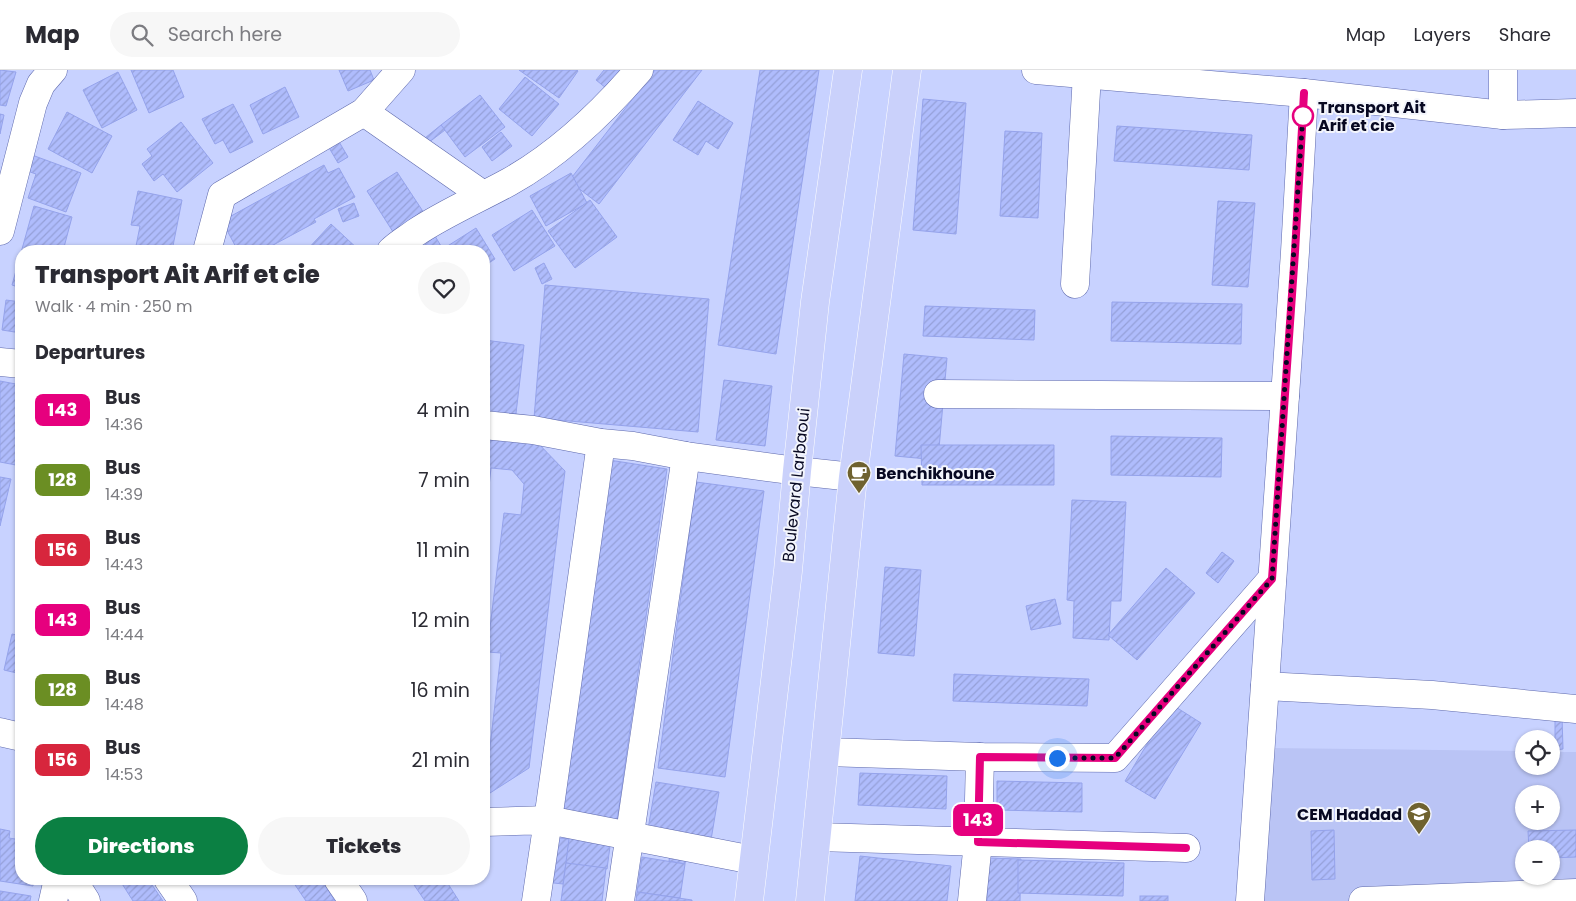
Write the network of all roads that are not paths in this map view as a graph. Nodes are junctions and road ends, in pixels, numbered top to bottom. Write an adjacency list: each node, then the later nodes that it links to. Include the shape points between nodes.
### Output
1 (53, 70): 14 (street, via 41,84 33,103)
2 (401, 70): 10 (street)
3 (639, 70): 13 (street, via 584,127 544,161)
4 (848, 70): 25 (main road, Boulevard Larbaoui, via 815,302)
5 (908, 70): 26 (main road)
6 (1036, 70): 8 (street)
7 (1503, 70): 12 (street)
8 (1086, 74): 9 (street); 17 (street)
9 (1304, 93): 12 (street); 21 (street)
10 (364, 112): 13 (street); 15 (street, via 222,195)
11 (1576, 113): 12 (street)
12 (1503, 115)
13 (483, 195): 16 (street)
14 (0, 231)
15 (209, 245)
16 (398, 245)
17 (1075, 284)
18 (0, 362): 19 (street)
19 (15, 363)
20 (938, 394): 21 (street)
21 (1285, 396): 27 (street)
22 (490, 426): 23 (street)
23 (601, 443): 24 (street); 34 (street)
24 (686, 456): 25 (street); 36 (street)
25 (797, 472): 26 (street); 40 (main road, Boulevard Larbaoui)
26 (853, 477): 32 (main road)
27 (1272, 579): 28 (street); 33 (street, via 1115,758)
28 (1265, 686): 29 (street, via 1432,695); 55 (street)
29 (1576, 709)
30 (0, 732): 31 (street)
31 (15, 735)
32 (826, 752): 33 (street); 37 (main road)
33 (980, 757): 38 (street)
34 (548, 820): 35 (street); 36 (street); 50 (street)
35 (490, 822)
36 (629, 836): 40 (street); 51 (street)
37 (817, 837): 38 (street); 53 (main road)
38 (978, 842): 39 (street); 54 (street)
39 (1186, 848)
40 (753, 860): 52 (main road, Boulevard Larbaoui)
41 (57, 885): 46 (street)
42 (76, 885): 47 (street)
43 (172, 885): 48 (street)
44 (342, 885): 49 (street)
45 (1576, 893): 56 (street)
46 (54, 901)
47 (86, 901)
48 (183, 901)
49 (353, 901)
50 (536, 901)
51 (620, 901)
52 (749, 901)
53 (810, 901)
54 (972, 901)
55 (1250, 901)
56 (1363, 901)

